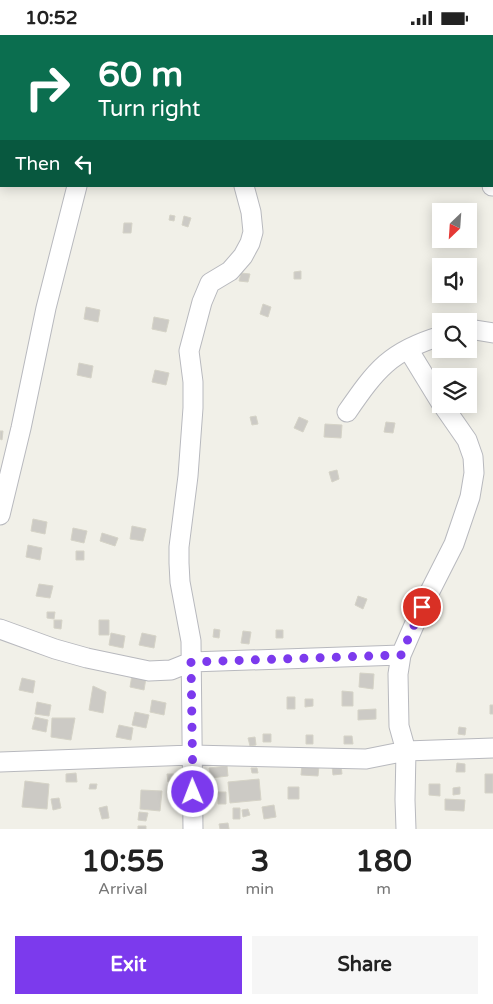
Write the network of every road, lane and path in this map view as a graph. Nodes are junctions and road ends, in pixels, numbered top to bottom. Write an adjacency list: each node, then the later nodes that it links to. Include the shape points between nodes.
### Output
1 (77, 187): 10 (street)
2 (244, 187): 13 (street, via 251,212 253,232 250,243 230,271 210,283 189,351 194,408 179,563 191,641)
3 (477, 330): 4 (street)
4 (493, 333)
5 (432, 339): 6 (street)
6 (408, 349): 7 (street); 8 (street, via 391,358 371,377)
7 (432, 387)
8 (347, 412)
9 (448, 413): 12 (street, via 473,457 470,497 454,544)
10 (0, 515)
11 (0, 629): 13 (street, via 55,649 149,671 171,670)
12 (401, 655): 13 (street); 15 (street, via 399,726)
13 (191, 662): 16 (street)
14 (493, 748): 15 (street)
15 (406, 751): 16 (street, via 366,759); 19 (street)
16 (192, 755): 17 (street); 18 (street)
17 (0, 762)
18 (194, 829)
19 (406, 829)

